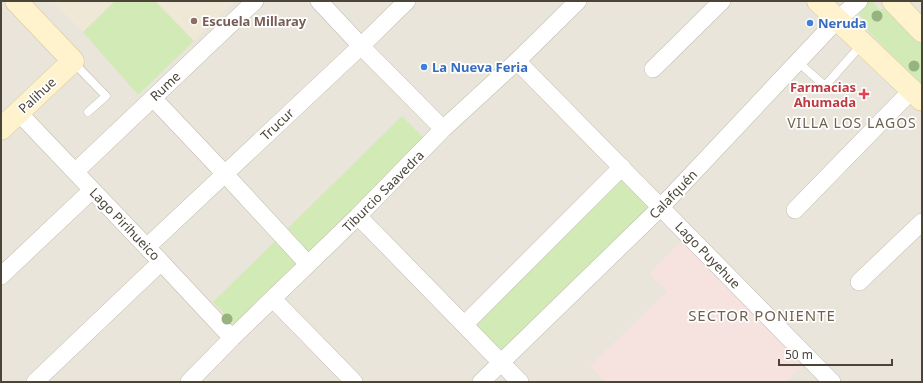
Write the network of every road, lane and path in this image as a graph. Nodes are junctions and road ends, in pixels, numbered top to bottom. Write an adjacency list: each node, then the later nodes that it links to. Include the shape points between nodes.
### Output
1 (16, 1): 14 (street)
2 (255, 1): 19 (street, Rume)
3 (319, 1): 13 (street)
4 (407, 1): 13 (street, Trucur)
5 (578, 1): 15 (street, Tiburcio Saavedra)
6 (722, 1): 17 (street)
7 (818, 1): 10 (street)
8 (859, 1): 10 (street, Calafquén)
9 (893, 1): 11 (street)
10 (837, 20): 12 (street); 16 (street, Calafquén)
11 (922, 31)
12 (862, 44): 16 (lane, via 825,86); 18 (street)
13 (361, 46): 23 (street); 26 (street, Trucur)
14 (73, 61): 20 (street, Palihue); 21 (lane, via 106,96)
15 (516, 61): 23 (street, Tiburcio Saavedra); 24 (street, Lago Puyehue)
16 (798, 62): 28 (street, Calafquén)
17 (653, 70)
18 (917, 95): 29 (street)
19 (153, 98): 25 (street, Rume); 26 (street)
20 (18, 112): 22 (street, Palihue); 25 (street, Lago Pirihueico)
21 (88, 112)
22 (1, 129)
23 (443, 129): 30 (street, Tiburcio Saavedra)
24 (622, 167): 28 (street, Lago Puyehue); 38 (street)
25 (75, 172): 27 (street, Lago Pirihueico)
26 (225, 174): 32 (street, Trucur); 34 (street)
27 (92, 190): 32 (street, Lago Pirihueico); 35 (street)
28 (661, 207): 40 (street, Calafquén); 46 (street, Lago Puyehue)
29 (795, 210)
30 (358, 216): 34 (street, Tiburcio Saavedra); 38 (street)
31 (922, 222): 36 (street)
32 (147, 247): 33 (street, Lago Pirihueico)
33 (161, 262): 39 (street, Lago Pirihueico); 41 (street)
34 (308, 264): 37 (street, Tiburcio Saavedra)
35 (1, 276)
36 (859, 282)
37 (273, 299): 39 (street, Tiburcio Saavedra); 43 (street)
38 (464, 324): 40 (street)
39 (232, 338): 42 (street, Tiburcio Saavedra)
40 (501, 362): 44 (street, Calafquén); 45 (street)
41 (34, 382)
42 (189, 382)
43 (354, 382)
44 (481, 382)
45 (520, 382)
46 (832, 382)

